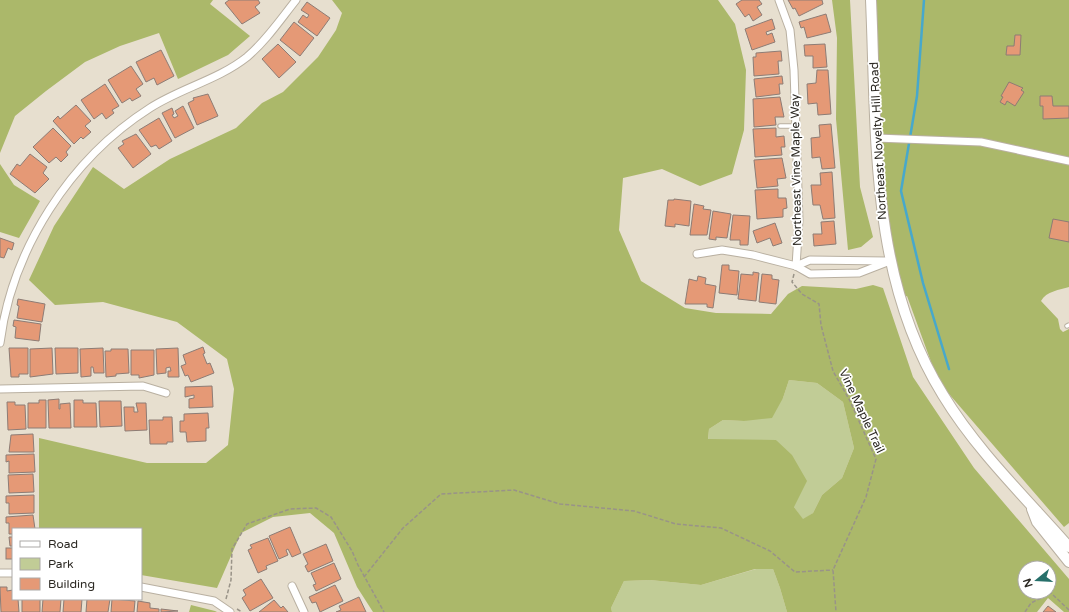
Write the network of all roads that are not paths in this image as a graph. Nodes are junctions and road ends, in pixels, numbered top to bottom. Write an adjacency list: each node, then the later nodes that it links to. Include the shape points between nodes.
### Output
1 (296, 0): 11 (street, via 263,43 246,58 150,108 121,129 83,166 50,208 26,251 9,298)
2 (779, 0): 5 (street, Northeast Vine Maple Way, via 790,30)
3 (871, 0): 6 (main road, Northeast Novelty Hill Road)
4 (780, 126): 5 (lane)
5 (796, 126): 10 (street, Northeast Vine Maple Way, via 799,220)
6 (876, 138): 7 (street, via 981,142); 9 (main road, Northeast Novelty Hill Road, via 883,223)
7 (1069, 161)
8 (697, 254): 10 (street, via 722,250)
9 (890, 261): 10 (street, via 810,260); 10 (street, via 859,273 810,274); 14 (main road, Northeast Novelty Hill Road, via 913,336 942,395 975,440)
10 (796, 266)
11 (0, 343)
12 (0, 389): 13 (street, via 143,386)
13 (166, 393)
14 (1030, 504): 15 (main road, Northeast Novelty Hill Road); 16 (main road, Northeast Novelty Hill Road, via 1037,522)
15 (1069, 547)
16 (1069, 562)
17 (0, 573): 18 (street)
18 (12, 573)
19 (292, 586): 22 (street)
20 (142, 587): 21 (street, via 214,601)
21 (233, 610)
22 (304, 612)

